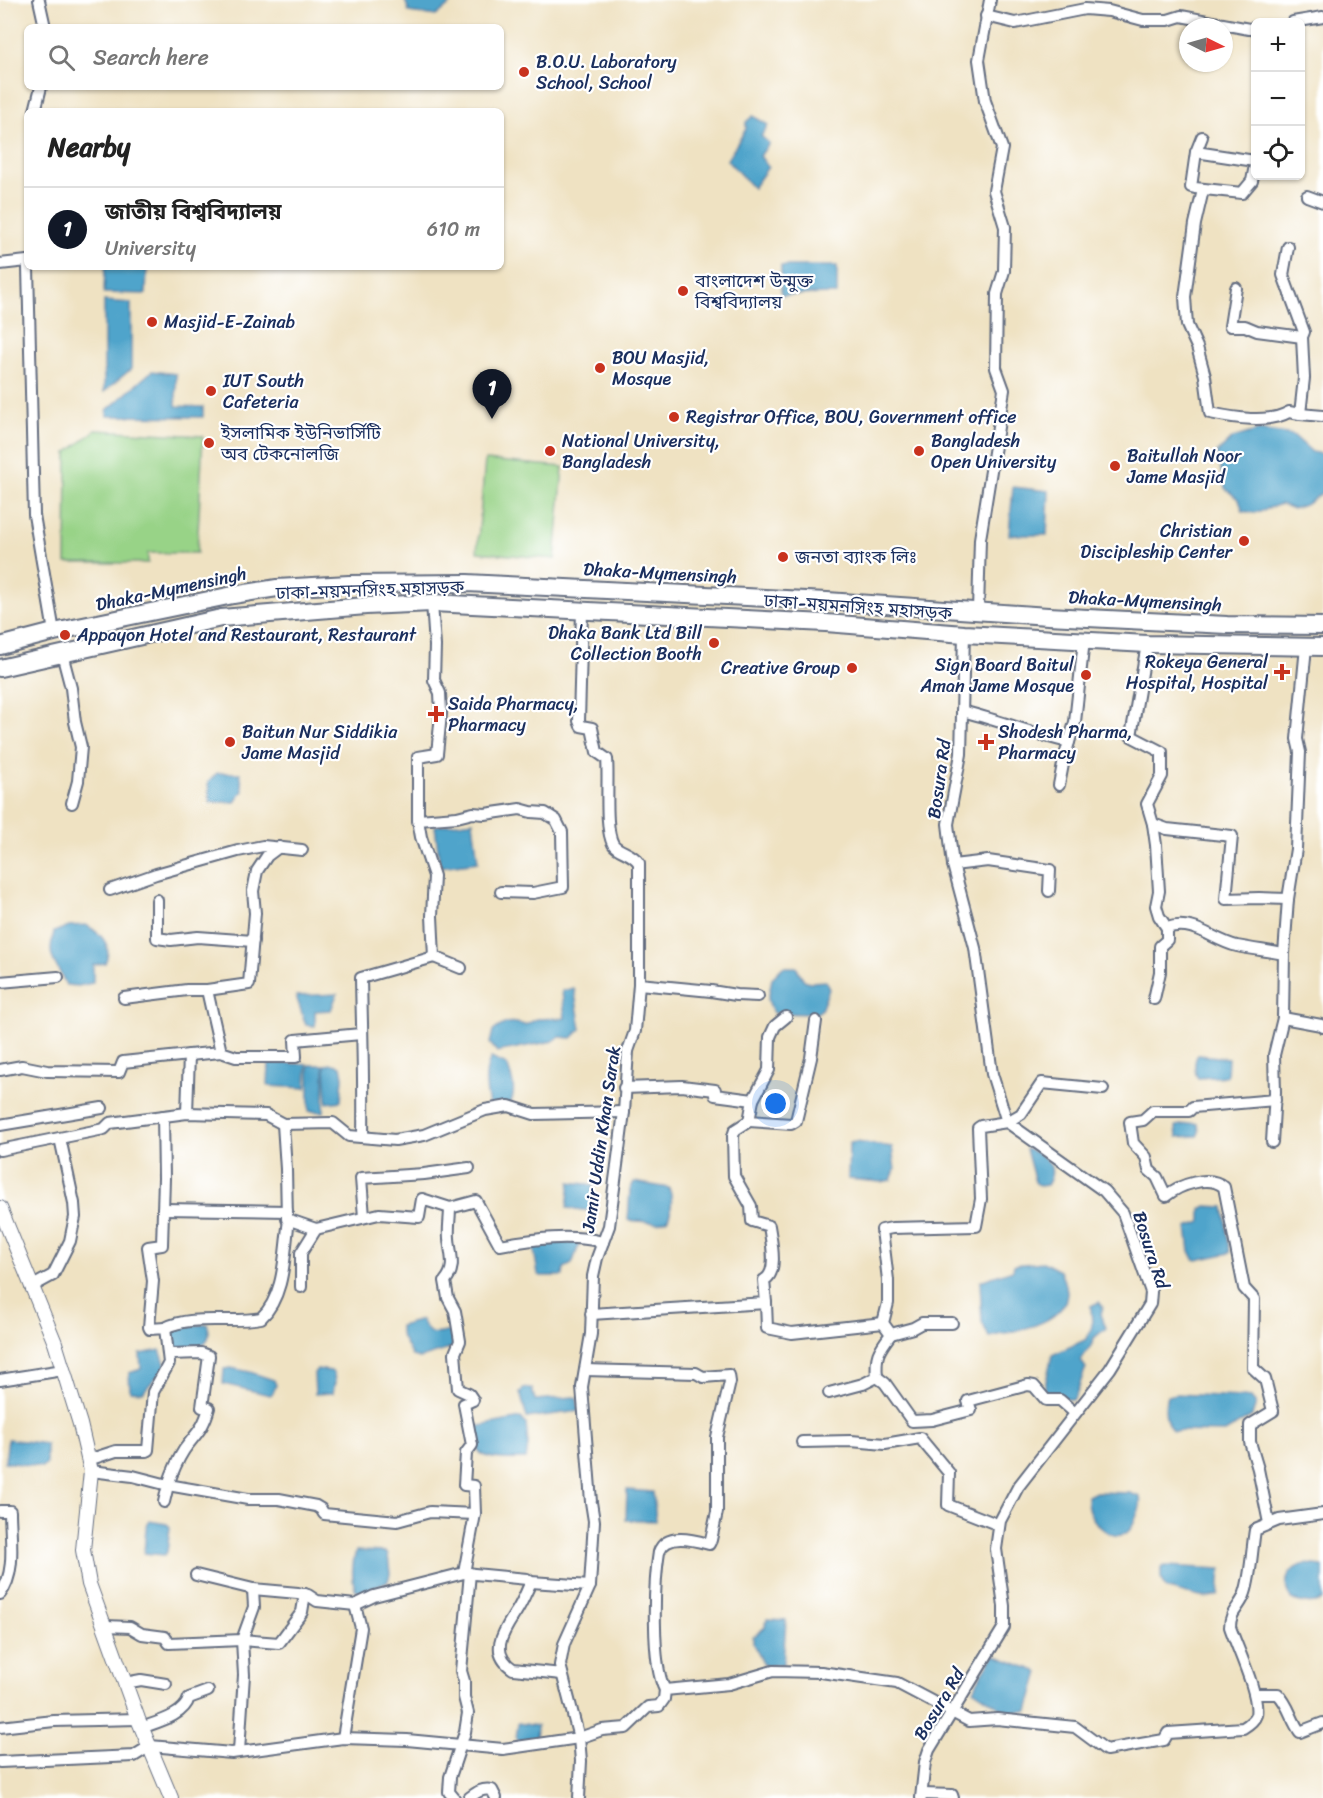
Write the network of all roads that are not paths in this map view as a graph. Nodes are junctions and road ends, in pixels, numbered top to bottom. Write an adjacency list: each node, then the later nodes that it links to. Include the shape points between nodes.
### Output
1 (39, 0): 6 (street)
2 (990, 0): 3 (street)
3 (986, 16): 7 (street, via 1015,23 1085,9 1143,20 1180,16); 27 (street, via 978,60 985,101 1002,148 994,191 1005,226 1004,271 997,294 996,368 1004,390 980,539)
4 (1323, 17): 5 (street)
5 (1305, 20)
6 (44, 24)
7 (1251, 28)
8 (39, 90): 9 (street)
9 (36, 108)
10 (1202, 137): 11 (street)
11 (1196, 152): 12 (street); 14 (street, via 1191,187)
12 (1251, 159)
13 (1251, 180): 14 (street, via 1242,193)
14 (1203, 190): 23 (street, via 1185,297 1187,325 1205,376 1210,413 1260,418 1279,418 1289,412)
15 (1307, 196): 16 (street)
16 (1323, 202)
17 (1288, 247): 22 (street, via 1284,275 1304,332)
18 (24, 261): 19 (street)
19 (0, 264)
20 (28, 270): 29 (street, via 34,514)
21 (1236, 288): 22 (street, via 1230,326)
22 (1302, 337): 23 (street, via 1304,378)
23 (1300, 414): 24 (street)
24 (1323, 416)
25 (432, 603): 26 (highway, ঢাকা-ময়মনসিংহ মহাসড়ক); 36 (highway, ঢাকা-ময়মনসিংহ মহাসড়ক, via 221,618); 42 (street, via 434,680 440,693 441,714 437,754 418,757)
26 (582, 610): 30 (highway, ঢাকা-ময়মনসিংহ মহাসড়ক); 59 (street, Jamir Uddin Khan Sarak, via 579,721 581,726 592,728 597,752 607,759 612,843 639,863)
27 (978, 611): 28 (highway, Dhaka-Mymensingh, via 1227,625); 29 (highway, Dhaka-Mymensingh, via 467,583 349,584 233,595)
28 (1323, 626)
29 (54, 632): 33 (highway, Dhaka-Mymensingh)
30 (964, 634): 31 (highway, ঢাকা-ময়মনসিংহ মহাসড়ক); 38 (street, Bosura Rd)
31 (1084, 640): 32 (highway, ঢাকা-ময়মনসিংহ মহাসড়ক); 39 (street)
32 (1147, 644): 34 (highway, ঢাকা-ময়মনসিংহ মহাসড়ক); 43 (street, via 1131,736 1162,752 1162,776 1147,804)
33 (0, 646)
34 (1306, 647): 35 (highway, ঢাকা-ময়মনসিংহ মহাসড়ক); 50 (street, via 1297,739 1300,752 1296,849)
35 (1323, 647)
36 (62, 654): 37 (highway, ঢাকা-ময়মনসিংহ মহাসড়ক); 41 (street, via 81,747)
37 (0, 668)
38 (962, 711): 39 (street); 46 (street, Bosura Rd, via 961,754 948,824)
39 (1070, 742): 40 (street)
40 (1059, 785)
41 (72, 803)
42 (418, 820): 49 (street, via 520,809 545,813 556,820 562,832 563,887 533,893); 55 (street, via 434,876)
43 (1153, 824): 50 (street, via 1233,836 1226,899); 52 (street, via 1159,891 1156,906)
44 (279, 847): 45 (street); 47 (street, via 238,850); 53 (street, via 257,871)
45 (302, 850)
46 (953, 865): 48 (street, via 988,861 1050,870); 81 (street, Bosura Rd, via 975,948 992,1074)
47 (110, 890)
48 (1048, 891)
49 (501, 892)
50 (1288, 899): 54 (street)
51 (157, 900): 53 (street, via 157,938)
52 (1167, 928): 54 (street, via 1197,927 1238,946); 63 (street, via 1167,940 1160,946)
53 (253, 941): 60 (street, via 249,984)
54 (1284, 954): 65 (street)
55 (434, 957): 56 (street); 68 (street, via 361,978)
56 (461, 968)
57 (58, 977): 58 (street)
58 (0, 982)
59 (639, 984): 61 (street); 72 (street, Jamir Uddin Khan Sarak)
60 (207, 990): 62 (street); 69 (street)
61 (758, 996)
62 (124, 998)
63 (1154, 999)
64 (786, 1017): 74 (street, via 770,1037 769,1071)
65 (1283, 1018): 67 (street); 75 (street, via 1274,1055)
66 (816, 1021): 80 (street, via 796,1121)
67 (1322, 1024)
68 (361, 1034): 69 (street, via 295,1040 296,1057 236,1057); 84 (street)
69 (220, 1052): 70 (street)
70 (189, 1055): 71 (street, via 123,1062 119,1072 47,1071 22,1066); 78 (street)
71 (0, 1070)
72 (624, 1088): 74 (street, via 682,1086); 77 (street, Jamir Uddin Khan Sarak)
73 (1103, 1089): 81 (street, via 1041,1083 1024,1110)
74 (753, 1100): 80 (street)
75 (1275, 1100): 86 (street); 118 (street, via 1193,1107 1189,1111 1153,1111 1143,1120 1130,1122 1133,1143 1146,1157 1149,1170 1166,1196 1197,1183 1219,1183 1224,1187 1244,1288 1254,1299 1253,1368 1265,1379 1273,1411 1250,1425 1250,1442)
76 (102, 1108): 83 (street)
77 (624, 1112): 84 (street, via 534,1114 509,1106 485,1110 424,1135 394,1140); 95 (street, Jamir Uddin Khan Sarak, via 609,1226)
78 (187, 1113): 79 (street); 82 (street, via 266,1115)
79 (163, 1116): 85 (street, via 110,1123 104,1129); 90 (street)
80 (749, 1121): 98 (street, via 735,1130 733,1136 734,1176 752,1206 752,1221 769,1226 773,1271 764,1280)
81 (1007, 1122): 100 (street, via 978,1128 981,1199 976,1226 882,1230 888,1280); 110 (street, Bosura Rd, via 1104,1191 1123,1213 1151,1292 1150,1304 1110,1369)
82 (283, 1124): 84 (street, via 333,1123 349,1136); 92 (street)
83 (0, 1125)
84 (363, 1137)
85 (60, 1138): 87 (street); 96 (street, via 75,1217 70,1241 53,1275)
86 (1272, 1142)
87 (0, 1150)
88 (469, 1168): 93 (street, via 361,1178)
89 (450, 1208): 93 (street, via 422,1199 419,1217); 95 (street, via 476,1201 500,1245 568,1238); 116 (street, via 453,1262 445,1281 460,1341 455,1353 458,1389 472,1400 464,1404 472,1445 466,1453 464,1485 474,1486)
90 (163, 1209): 92 (street); 102 (street, via 162,1245 148,1247 153,1281 149,1327)
91 (1, 1213): 96 (main road)
92 (288, 1216): 94 (street); 102 (street, via 280,1282 261,1318 173,1324)
93 (364, 1217): 94 (street)
94 (316, 1228): 97 (street, via 301,1253)
95 (603, 1242): 99 (street, Jamir Uddin Khan Sarak, via 593,1276)
96 (31, 1287): 105 (main road)
97 (301, 1287)
98 (766, 1303): 99 (street); 100 (street, via 767,1328 792,1333)
99 (591, 1314): 106 (street, Jamir Uddin Khan Sarak)
100 (883, 1323): 103 (street)
101 (952, 1323): 103 (street, via 922,1323)
102 (165, 1328): 104 (street)
103 (891, 1334): 107 (street, via 879,1351)
104 (169, 1354): 112 (street, via 169,1363 153,1392 148,1450 116,1451); 113 (street, via 209,1356 202,1407 208,1408 206,1417 200,1432 184,1450)
105 (63, 1370): 108 (street); 112 (main road)
106 (585, 1370): 123 (street, Jamir Uddin Khan Sarak, via 582,1387 594,1521); 133 (street, via 729,1375 717,1437 717,1512 711,1540 709,1544 671,1540 660,1547 655,1593 660,1681)
107 (878, 1377): 109 (street); 110 (street, via 912,1421 952,1416 971,1410 968,1401 1028,1385 1034,1386 1046,1400 1060,1400)
108 (0, 1380)
109 (829, 1393)
110 (1076, 1413): 119 (street, Bosura Rd, via 1018,1487)
111 (802, 1442): 119 (street, via 885,1444 921,1438 949,1473 948,1504)
112 (90, 1466): 113 (street); 128 (main road, via 83,1550 89,1584)
113 (168, 1485): 114 (street); 116 (street, via 279,1499 316,1506 324,1514 336,1516 397,1521 430,1512)
114 (164, 1502)
115 (0, 1511): 125 (street, via 10,1511 11,1554 9,1577)
116 (475, 1514): 120 (street)
117 (1323, 1514): 118 (street)
118 (1269, 1523): 135 (street, via 1255,1530 1245,1594 1230,1620)
119 (999, 1524): 136 (street, Bosura Rd, via 996,1549 1004,1627)
120 (467, 1573): 122 (street); 127 (street, via 374,1596); 142 (street, via 460,1671 468,1713)
121 (196, 1575): 124 (street)
122 (531, 1582): 123 (street); 130 (street, via 501,1639 501,1656 513,1669)
123 (590, 1586): 130 (street, Jamir Uddin Khan Sarak, via 561,1653)
124 (253, 1589): 126 (street); 129 (street, via 254,1607)
125 (0, 1594)
126 (305, 1594): 127 (street, via 317,1602); 129 (street, via 302,1612 279,1642)
127 (355, 1605): 140 (street, via 361,1628)
128 (106, 1626): 129 (street, via 165,1637 169,1643); 131 (main road)
129 (242, 1640): 144 (street)
130 (562, 1674): 141 (street, Jamir Uddin Khan Sarak)
131 (125, 1683): 132 (street, via 141,1680); 138 (main road)
132 (166, 1684)
133 (664, 1690): 136 (street, via 729,1684 773,1671 821,1672 897,1683); 141 (street, via 660,1706 648,1707 626,1728 602,1730)
134 (208, 1691): 138 (street, via 189,1698 187,1705 174,1715)
135 (1256, 1695): 136 (street, via 1256,1715 1243,1728 1168,1733 1164,1740 1106,1750 1075,1727 997,1719 969,1721); 137 (street, via 1278,1694 1300,1732)
136 (953, 1714): 146 (street, Bosura Rd, via 929,1750)
137 (1323, 1723)
138 (140, 1724): 139 (street, via 54,1721); 143 (main road)
139 (0, 1727)
140 (343, 1738): 142 (street); 144 (street)
141 (579, 1738): 142 (street, via 503,1749); 151 (street, Jamir Uddin Khan Sarak)
142 (460, 1745): 148 (street, via 450,1777 449,1792)
143 (150, 1746): 144 (street, via 217,1753); 145 (street, via 134,1756); 147 (main road)
144 (239, 1751)
145 (0, 1762)
146 (922, 1796): 152 (street)
147 (171, 1798)
148 (454, 1798)
149 (469, 1798): 150 (street, via 487,1789)
150 (496, 1798)
151 (579, 1798)
152 (953, 1798)

